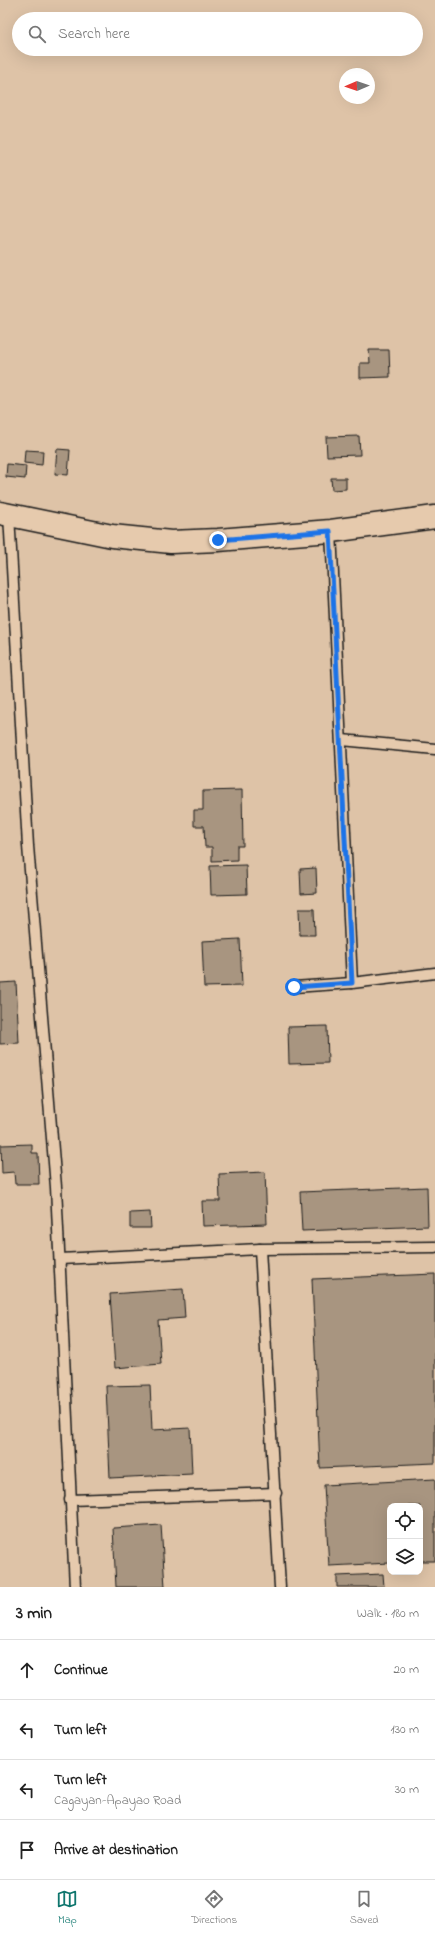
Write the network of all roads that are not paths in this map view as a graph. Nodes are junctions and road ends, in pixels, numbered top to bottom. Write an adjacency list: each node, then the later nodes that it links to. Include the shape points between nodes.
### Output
1 (4, 514): 3 (main road, via 112,536 172,542); 11 (lane)
2 (435, 518): 3 (main road)
3 (330, 531): 4 (lane)
4 (342, 740): 5 (lane); 7 (lane)
5 (435, 749)
6 (435, 973): 7 (lane)
7 (352, 983): 8 (lane)
8 (294, 987)
9 (435, 1247): 10 (lane)
10 (260, 1249): 11 (lane); 12 (lane)
11 (60, 1259): 13 (lane)
12 (276, 1493): 13 (lane); 15 (lane)
13 (70, 1500): 14 (lane)
14 (75, 1587)
15 (280, 1587)

